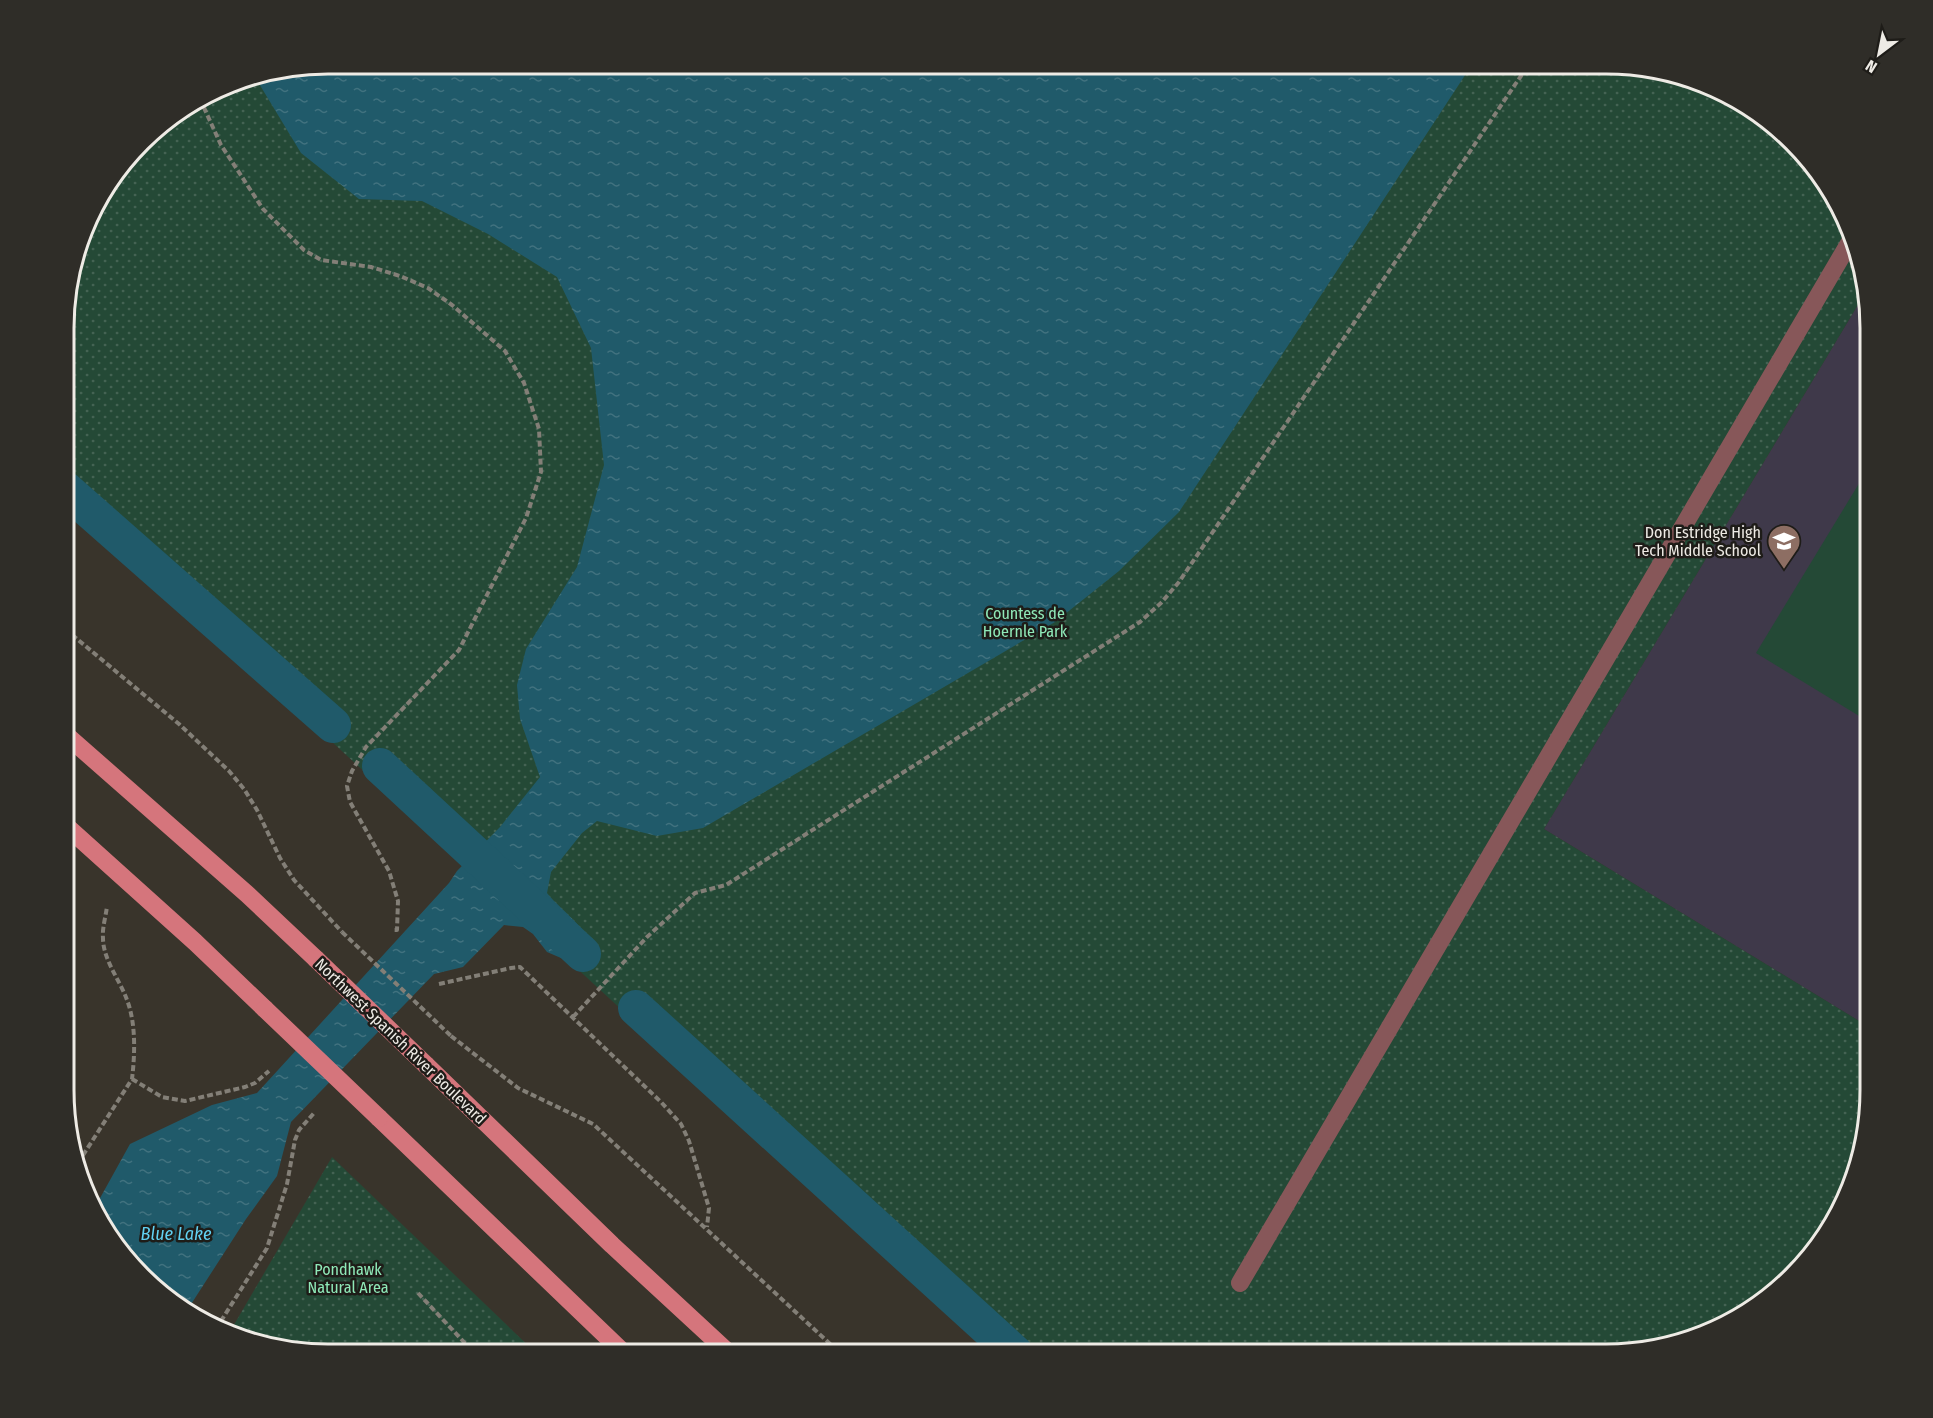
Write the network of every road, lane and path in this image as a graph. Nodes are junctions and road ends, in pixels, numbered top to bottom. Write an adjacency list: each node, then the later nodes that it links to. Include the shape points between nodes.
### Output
1 (1523, 74): 10 (path, via 1179,582 1161,603 1140,622 726,885 695,893)
2 (203, 107): 8 (path, via 221,145 263,209 304,250 321,260 371,267 400,276 428,288 452,305 506,351 524,383 539,429 541,471 526,518 459,650 366,747 347,786 350,802 389,871 398,901)
3 (1847, 248): 16 (lane)
4 (74, 636): 15 (path, bridge, via 229,771 257,810 294,880 450,1036 518,1088 593,1124)
5 (74, 742): 21 (main road, Northwest Spanish River Boulevard, bridge, via 247,894)
6 (74, 833): 20 (main road, bridge, via 187,935)
7 (107, 906): 12 (path, via 102,939 132,1020)
8 (394, 930)
9 (439, 984): 10 (path, via 520,967)
10 (573, 1017): 15 (path, via 681,1124 709,1208)
11 (269, 1071): 12 (path, via 245,1087 185,1101 162,1097)
12 (132, 1079): 14 (path)
13 (314, 1113): 18 (path, via 295,1140 287,1184 267,1248)
14 (82, 1157)
15 (707, 1227): 22 (path)
16 (1240, 1283)
17 (418, 1293): 19 (path)
18 (221, 1321)
19 (466, 1344)
20 (615, 1344)
21 (719, 1344)
22 (830, 1344)

